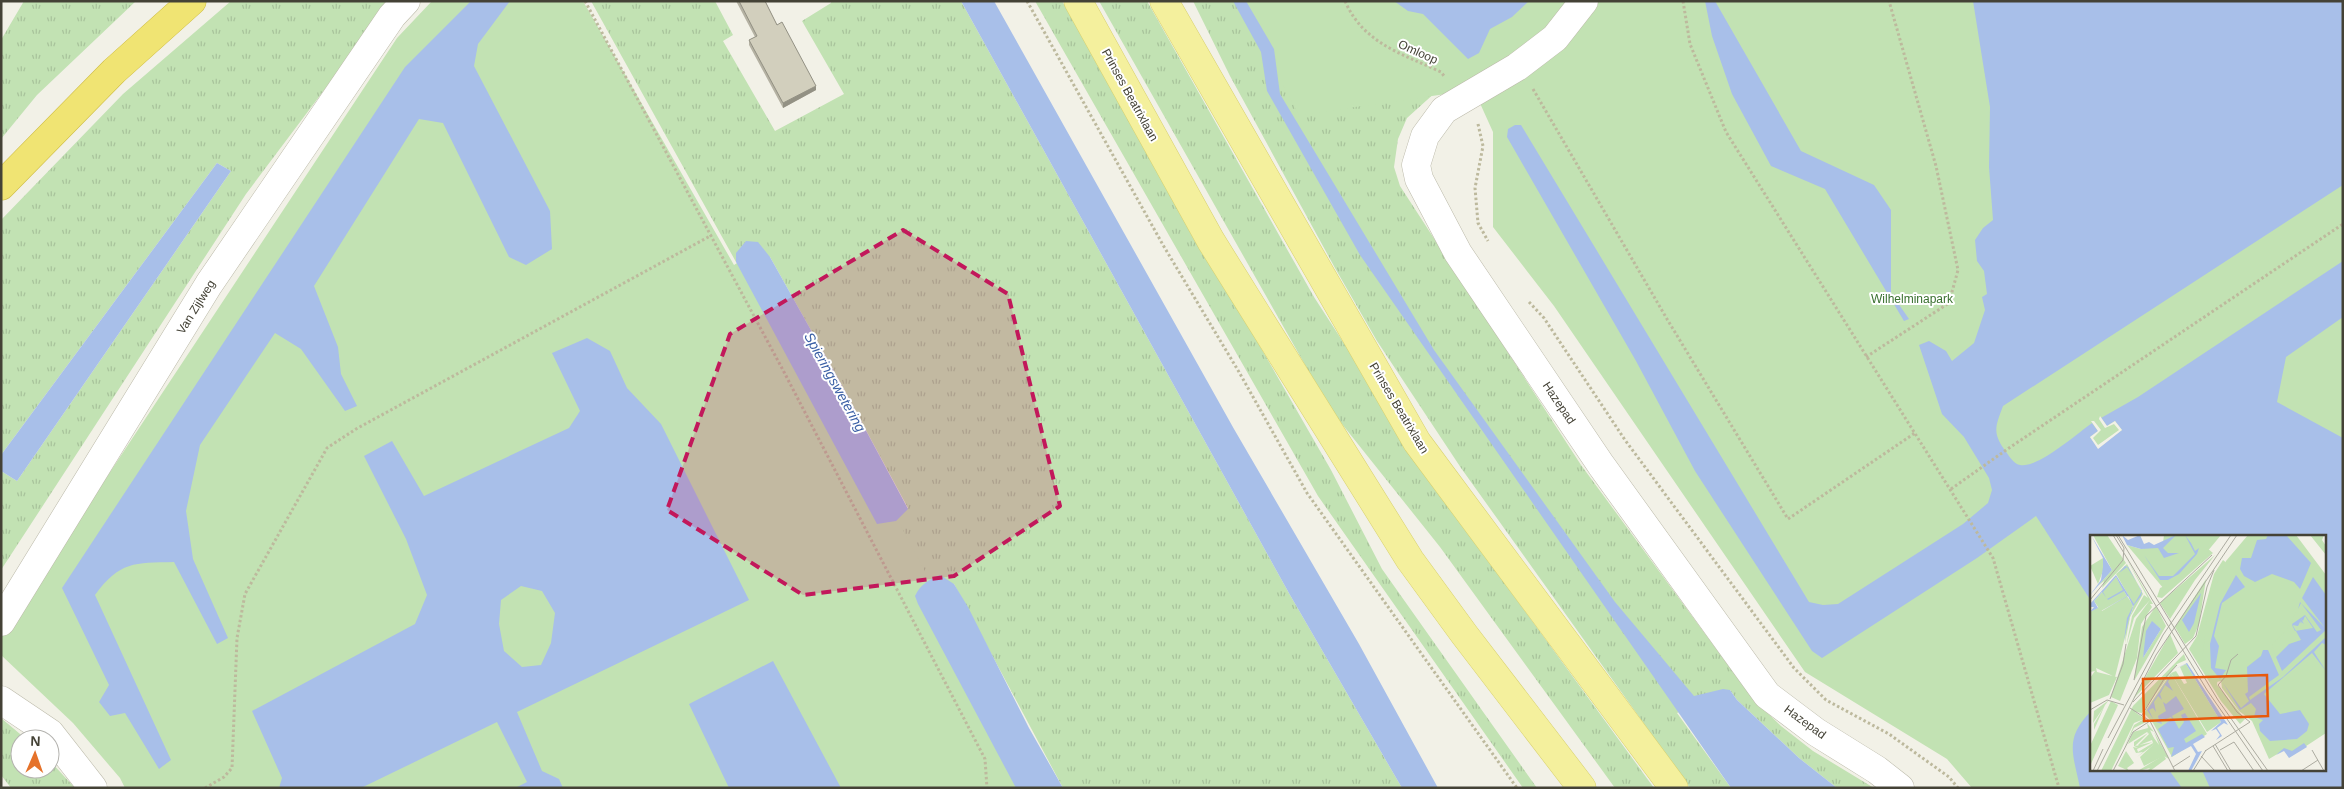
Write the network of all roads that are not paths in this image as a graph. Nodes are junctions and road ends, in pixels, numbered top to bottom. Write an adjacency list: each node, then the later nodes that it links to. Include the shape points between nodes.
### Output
1 (192, 1): 6 (highway, via 114,71)
2 (406, 1): 7 (street, Van Zijlweg, via 392,16 209,284)
3 (1078, 1): 10 (main road, Prinses Beatrixlaan, via 1211,241 1405,552)
4 (1164, 1): 11 (main road, Prinses Beatrixlaan, via 1417,442)
5 (1584, 1): 12 (street, Hazepad, via 1555,38 1517,66 1444,110 1424,136 1416,165 1419,179 1458,253 1601,465 1767,695)
6 (1, 186)
7 (1, 622)
8 (1, 700): 9 (street, via 50,733)
9 (93, 788)
10 (1582, 788)
11 (1674, 788)
12 (1900, 788)

